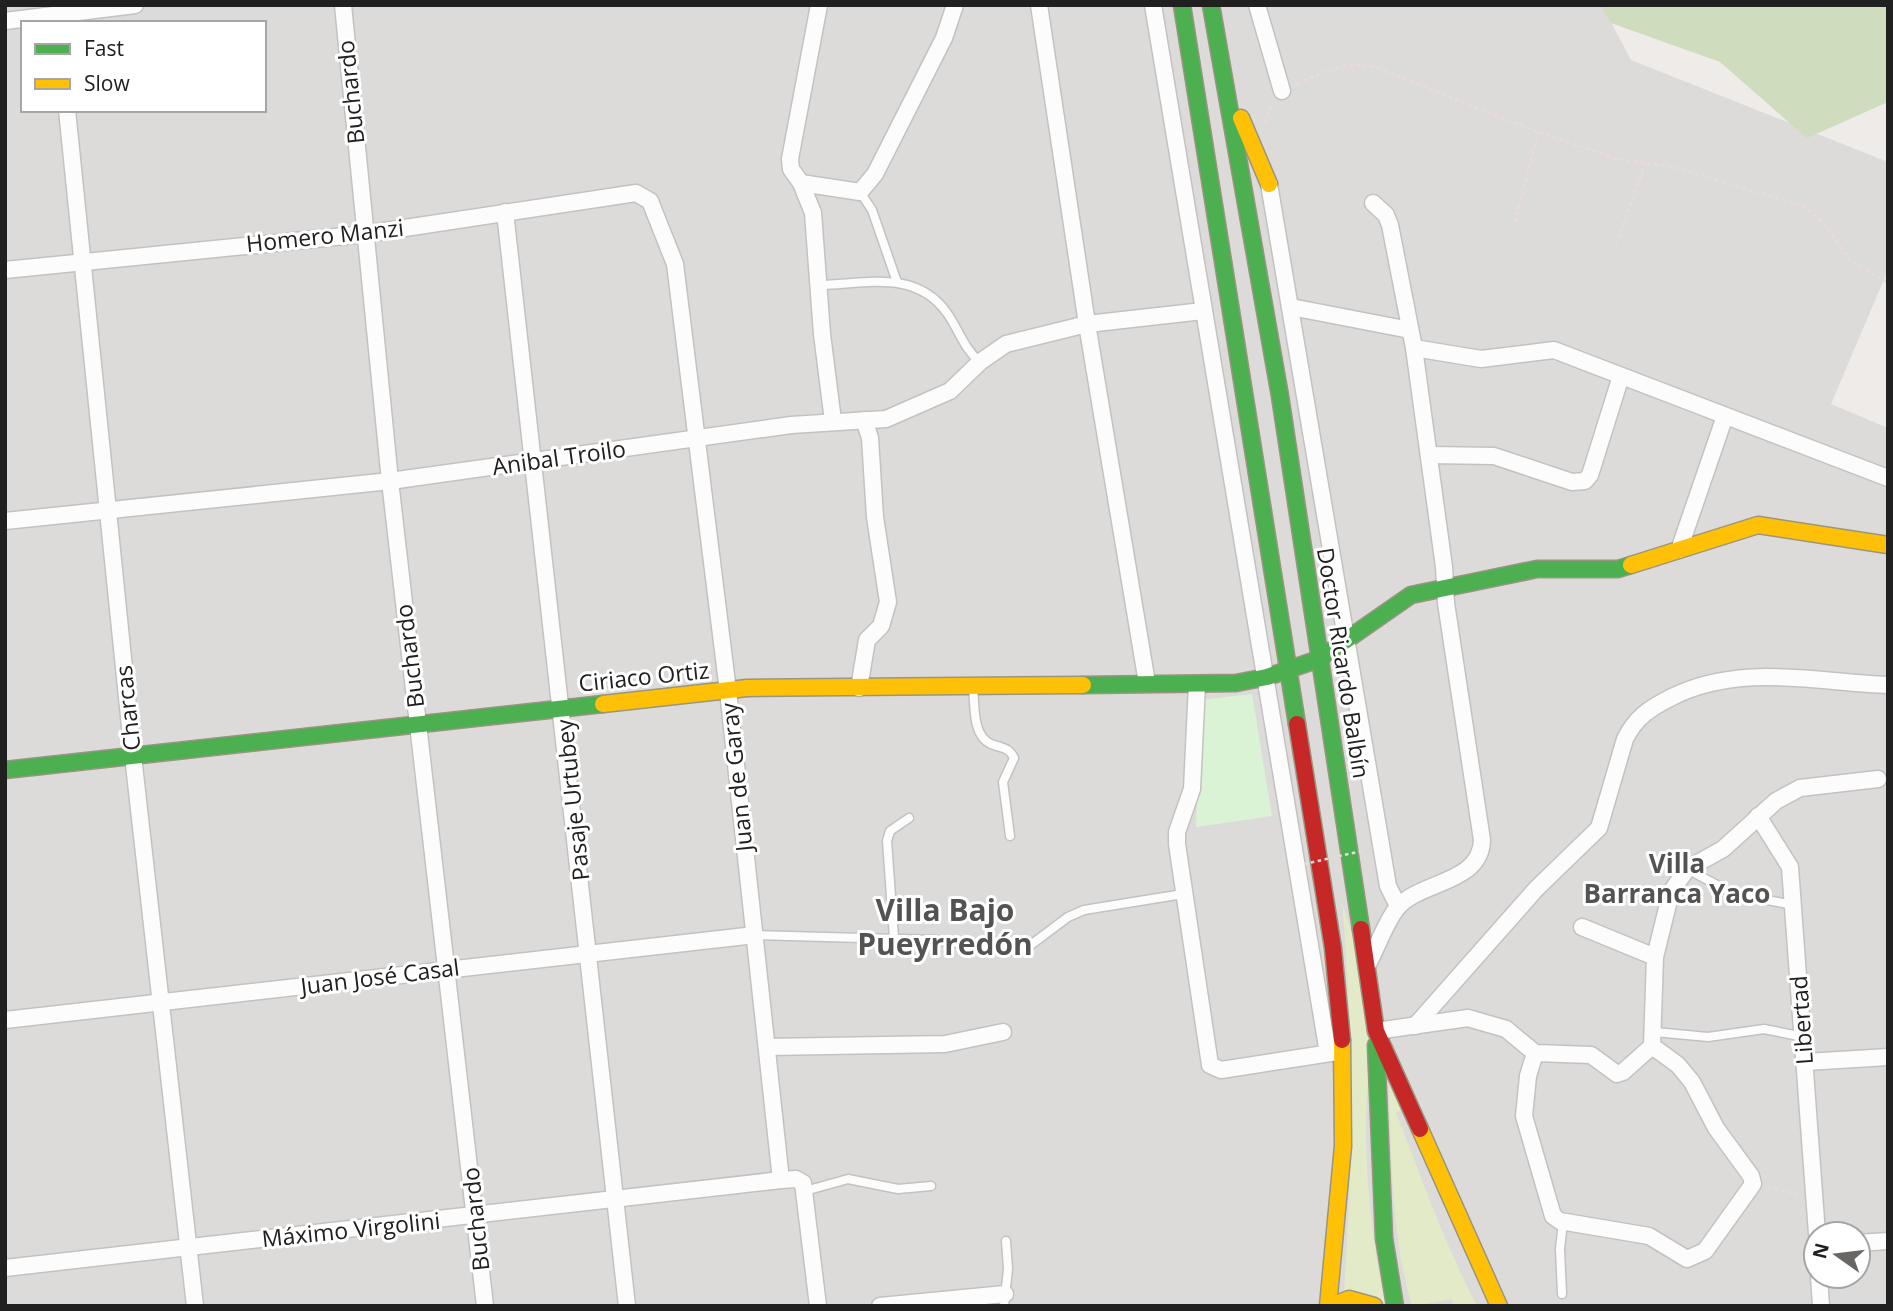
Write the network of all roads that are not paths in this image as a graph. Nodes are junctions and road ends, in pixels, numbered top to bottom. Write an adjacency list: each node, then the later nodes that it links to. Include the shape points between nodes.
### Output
1 (135, 5): 10 (street)
2 (343, 5): 21 (street, Buchardo)
3 (819, 5): 15 (street, via 790,159 791,170)
4 (955, 5): 17 (street, via 944,38 875,174)
5 (1039, 5): 28 (street)
6 (1153, 5): 27 (street)
7 (1182, 5): 48 (main road)
8 (1212, 5): 12 (main road, Doctor Ricardo Balbín)
9 (1257, 5): 13 (street)
10 (56, 14): 11 (street)
11 (5, 21)
12 (1225, 80): 16 (main road); 47 (main road, Doctor Ricardo Balbín)
13 (1282, 92)
14 (67, 112): 22 (street, Charcas)
15 (801, 183): 17 (street); 25 (street, via 813,213)
16 (1269, 184): 26 (street)
17 (860, 192): 24 (lane, via 872,211)
18 (644, 195): 20 (street, Homero Manzi); 36 (street, Juan de Garay, via 675,264)
19 (1373, 204): 29 (street, via 1390,225)
20 (505, 212): 21 (street, Homero Manzi); 38 (street, Pasaje Urtubey)
21 (365, 234): 22 (street, Homero Manzi); 40 (street, Buchardo)
22 (84, 261): 23 (street, Homero Manzi); 41 (street, Charcas)
23 (5, 270)
24 (897, 282): 25 (lane); 31 (lane, via 925,291 945,310 968,352)
25 (820, 285): 35 (street)
26 (1291, 307): 29 (street); 46 (street)
27 (1203, 311): 28 (street, Anibal Troilo); 49 (street)
28 (1087, 324): 31 (street, Anibal Troilo, via 1006,344); 50 (street)
29 (1410, 330): 30 (street)
30 (1414, 348): 32 (street, via 1480,359 1554,350); 37 (street)
31 (980, 362): 34 (street, Anibal Troilo, via 936,400 886,419)
32 (1621, 376): 33 (street); 37 (street, via 1585,481 1572,482 1494,456)
33 (1725, 416): 39 (street); 44 (street)
34 (864, 420): 35 (street, Anibal Troilo); 54 (street, via 870,438 888,602 881,626 867,640)
35 (833, 421): 36 (street, Anibal Troilo)
36 (697, 439): 38 (street, Anibal Troilo); 55 (street, Juan de Garay)
37 (1429, 455): 45 (street)
38 (533, 462): 40 (street, Anibal Troilo); 56 (street, Pasaje Urtubey)
39 (1888, 478)
40 (390, 481): 41 (street, Anibal Troilo); 57 (street, Buchardo)
41 (108, 510): 42 (street, Anibal Troilo); 58 (street, Charcas)
42 (5, 521)
43 (1888, 545): 44 (main road, Ciriaco Ortiz, via 1765,525)
44 (1679, 550): 45 (main road, Ciriaco Ortiz, via 1618,569 1537,569)
45 (1446, 586): 46 (main road, Ciriaco Ortiz, via 1411,595); 67 (street, via 1482,852 1472,866)
46 (1348, 641): 47 (main road, Ciriaco Ortiz); 67 (street, via 1388,886)
47 (1320, 659): 48 (main road, Ciriaco Ortiz); 73 (main road, Doctor Ricardo Balbín)
48 (1289, 669): 49 (main road, Ciriaco Ortiz); 83 (main road, via 1332,948)
49 (1267, 677): 52 (main road, Ciriaco Ortiz); 83 (street)
50 (1147, 683): 51 (main road, Ciriaco Ortiz); 52 (main road, Ciriaco Ortiz)
51 (973, 684): 54 (main road, Ciriaco Ortiz); 63 (lane, via 981,736 1004,747 1014,758 1003,782)
52 (1197, 684): 65 (street, via 1192,789 1177,832)
53 (1888, 685): 77 (street, via 1803,677 1726,679 1696,685 1648,709 1626,739 1599,828 1536,889)
54 (859, 688): 55 (main road, Ciriaco Ortiz)
55 (728, 691): 56 (main road, Ciriaco Ortiz); 69 (street, Juan de Garay)
56 (563, 709): 57 (main road, Ciriaco Ortiz); 71 (street, Pasaje Urtubey)
57 (418, 725): 58 (main road, Ciriaco Ortiz); 74 (street, Buchardo)
58 (133, 756): 59 (main road, Ciriaco Ortiz); 75 (street, Charcas)
59 (5, 770)
60 (1878, 779): 61 (street, via 1800,788)
61 (1758, 816): 64 (street, via 1723,849); 66 (street, Libertad, via 1790,867)
62 (909, 818): 70 (lane, via 890,831 887,841)
63 (1010, 836)
64 (1687, 869): 66 (lane, via 1734,894); 72 (street, via 1671,892)
65 (1183, 894): 70 (lane, via 1084,910 1028,947 1014,951); 83 (street, via 1210,1065 1221,1070)
66 (1794, 905): 80 (street, Libertad)
67 (1398, 906): 73 (street)
68 (1581, 927): 72 (street)
69 (755, 935): 70 (lane); 71 (street, Juan José Casal); 82 (street, Juan de Garay)
70 (894, 938)
71 (589, 954): 74 (street, Juan José Casal); 90 (street, Pasaje Urtubey)
72 (1655, 957): 81 (street)
73 (1366, 968): 78 (main road, Doctor Ricardo Balbín)
74 (447, 970): 75 (street, Juan José Casal); 91 (street, Buchardo)
75 (160, 1002): 76 (street, Juan José Casal); 95 (street, Charcas)
76 (5, 1020)
77 (1415, 1026): 78 (street); 84 (street, via 1468,1018 1506,1029)
78 (1376, 1031): 106 (main road, via 1384,1238); 107 (main road, Doctor Ricardo Balbín)
79 (1003, 1032): 82 (street, via 946,1044)
80 (1804, 1037): 81 (lane, via 1764,1029); 86 (street, Libertad)
81 (1653, 1039): 84 (street, via 1617,1074 1591,1055); 93 (street, via 1692,1082 1753,1184 1705,1251 1687,1259 1649,1236)
82 (768, 1046): 87 (street, Juan de Garay)
83 (1336, 1052): 104 (main road, via 1341,1170)
84 (1535, 1053): 93 (street, via 1524,1116 1548,1209)
85 (1888, 1057): 86 (street)
86 (1806, 1062): 92 (street, Libertad)
87 (781, 1180): 89 (street, via 796,1179); 90 (street, Máximo Virgolini)
88 (931, 1186): 89 (lane, via 898,1189 848,1179)
89 (806, 1191): 102 (street)
90 (614, 1199): 91 (street, Máximo Virgolini); 101 (street, Pasaje Urtubey)
91 (476, 1216): 95 (street, Máximo Virgolini); 100 (street, Buchardo)
92 (1817, 1220)
93 (1563, 1222): 97 (lane)
94 (1006, 1241): 98 (lane)
95 (188, 1247): 96 (street, Máximo Virgolini); 99 (street, Charcas)
96 (5, 1268)
97 (1562, 1294)
98 (1004, 1300): 103 (street)
99 (195, 1306)
100 (485, 1306)
101 (627, 1306)
102 (818, 1306)
103 (880, 1306)
104 (1329, 1306): 105 (main road, via 1349,1300)
105 (1374, 1306)
106 (1395, 1306)
107 (1499, 1306)

